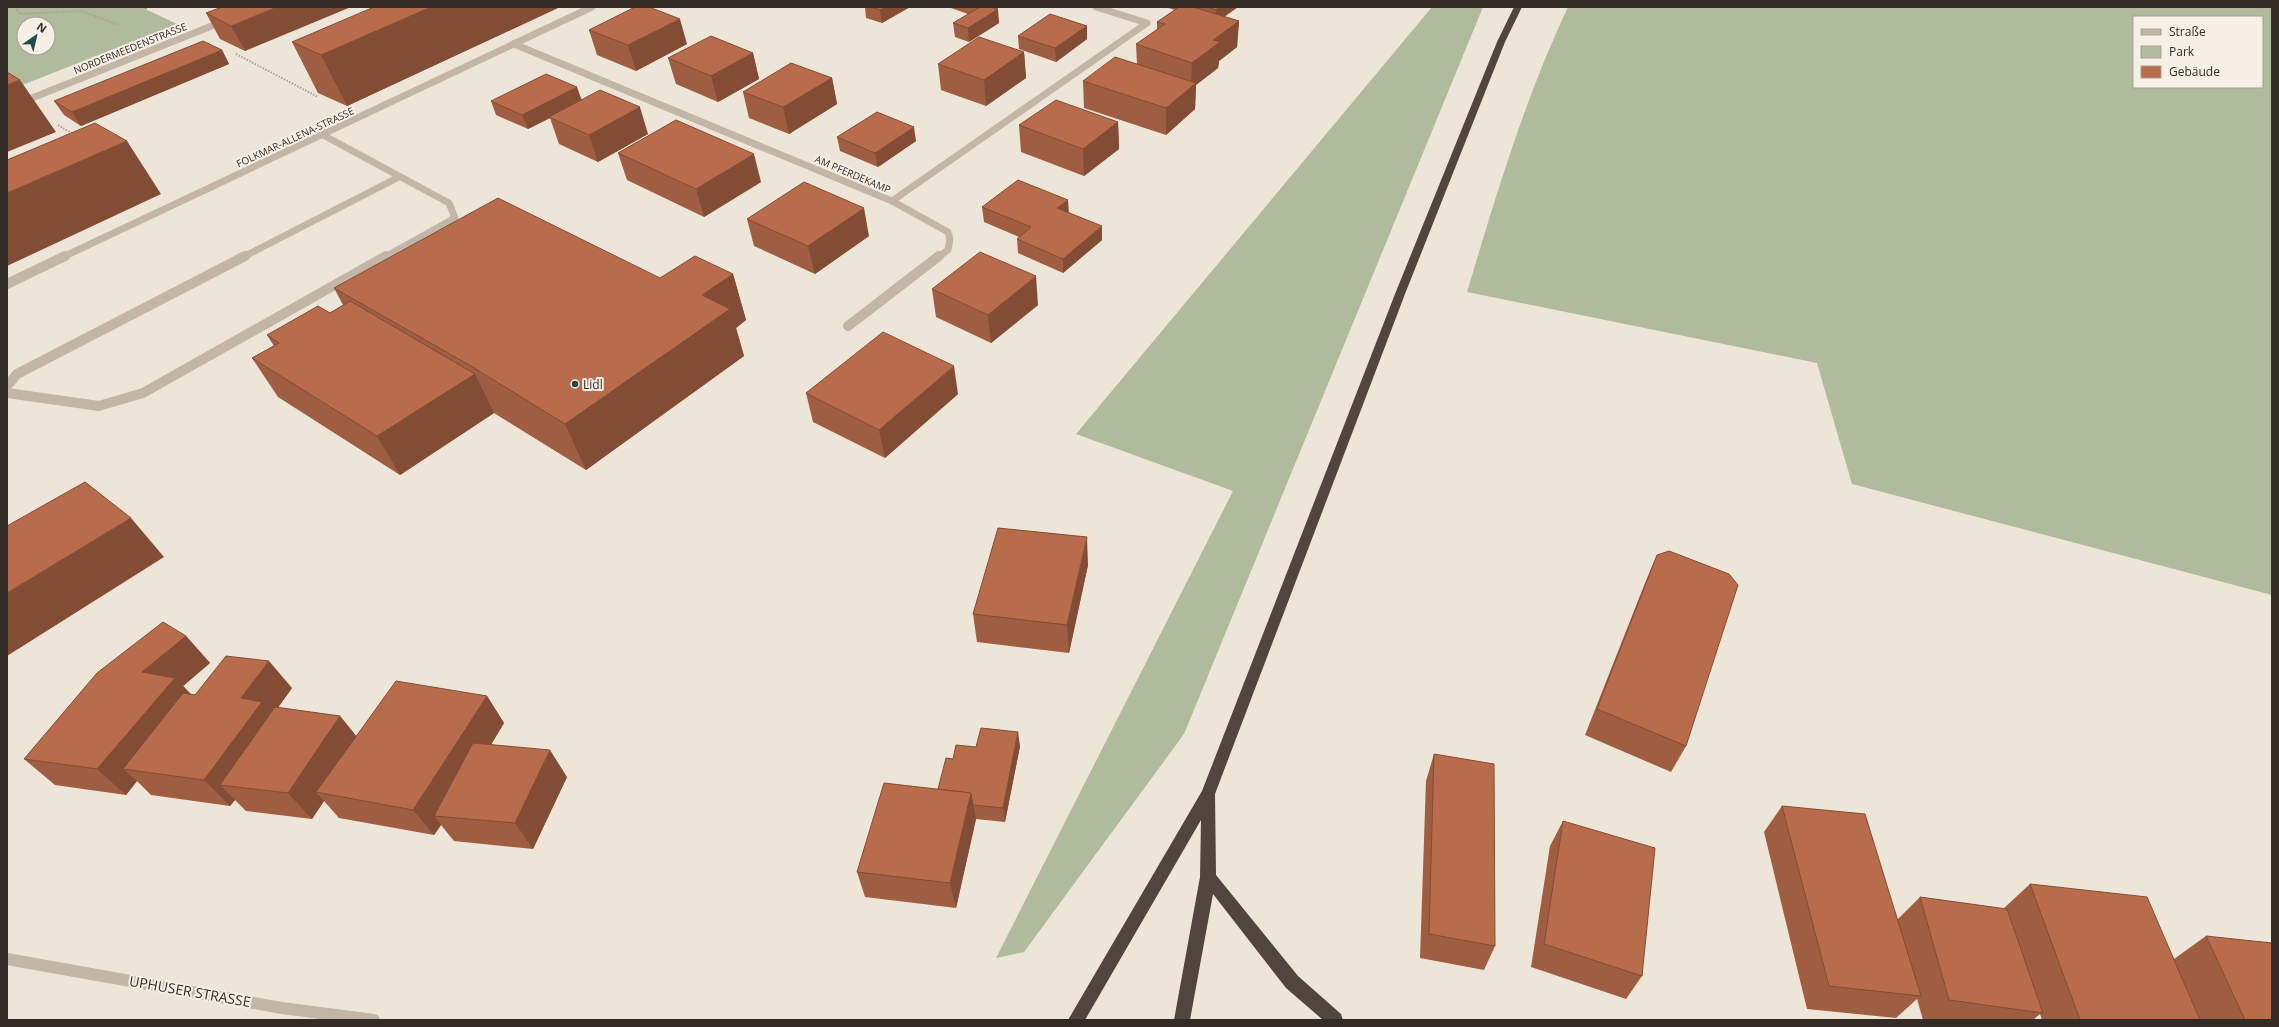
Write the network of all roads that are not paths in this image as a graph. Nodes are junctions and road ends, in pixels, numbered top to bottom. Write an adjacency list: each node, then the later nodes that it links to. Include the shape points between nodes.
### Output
1 (592, 7): 5 (street, FOLKMAR-ALLENA-STRASSE)
2 (1096, 7): 9 (street, AM PFERDEKAMP, via 1147,23)
3 (1518, 7): 14 (highway, via 1501,42 1400,294)
4 (232, 18): 6 (street, NORDERMEEDENSTRASSE)
5 (514, 44): 7 (street, FOLKMAR-ALLENA-STRASSE); 9 (street, AM PFERDEKAMP)
6 (7, 108)
7 (323, 135): 8 (street); 10 (street, FOLKMAR-ALLENA-STRASSE)
8 (399, 177): 12 (street, via 16,374); 13 (street, via 449,204 455,218 143,393 99,406)
9 (892, 202): 11 (street, via 948,232 948,250)
10 (7, 284)
11 (848, 326)
12 (7, 386)
13 (7, 393)
14 (1208, 794): 15 (highway); 18 (highway)
15 (1208, 877): 19 (highway); 20 (highway, via 1292,982)
16 (7, 959): 17 (street, UPHUSER STRASSE, via 282,1008)
17 (374, 1020)
18 (1076, 1020)
19 (1182, 1020)
20 (1336, 1020)

